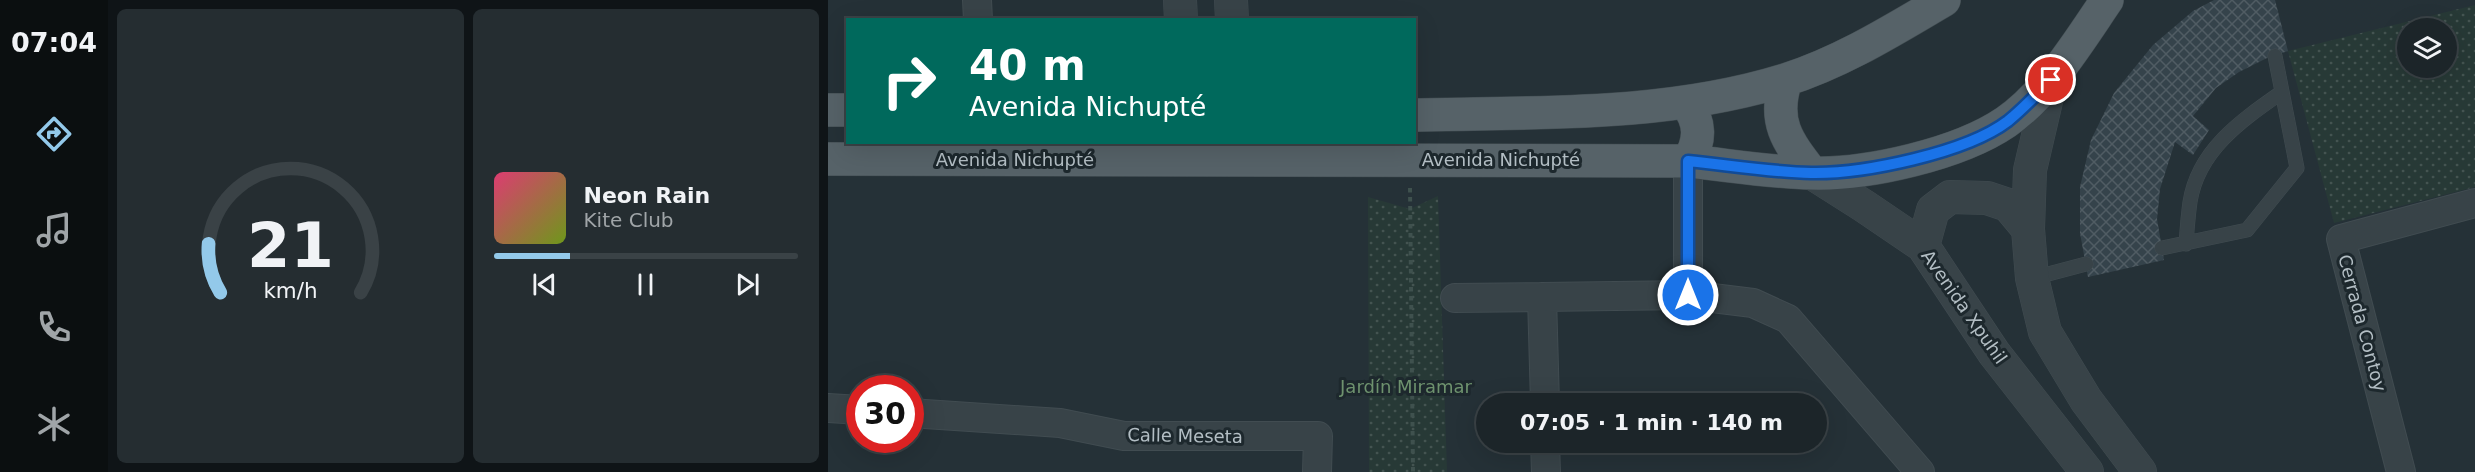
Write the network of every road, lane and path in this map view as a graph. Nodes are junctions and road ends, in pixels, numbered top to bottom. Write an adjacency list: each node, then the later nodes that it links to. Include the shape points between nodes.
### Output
1 (977, 0): 6 (street)
2 (1180, 0): 7 (street)
3 (1231, 0): 8 (street)
4 (1944, 0): 10 (main road, via 1871,43)
5 (2107, 0): 11 (main road, Avenida Nichupté)
6 (978, 18)
7 (1181, 18)
8 (1232, 18)
9 (2275, 56): 12 (lane)
10 (1786, 80): 13 (main road); 20 (main road, via 1779,110 1781,125 1787,140)
11 (2051, 80): 20 (main road, Avenida Nichupté, via 2007,122 1969,141 1876,168); 22 (street, via 2030,170)
12 (2282, 92): 23 (lane, via 2234,127 2200,171 2190,200); 23 (lane, via 2297,168 2247,230)
13 (1686, 103): 16 (main road, via 1628,110); 19 (main road, via 1698,129 1698,140)
14 (828, 110): 15 (main road)
15 (846, 110)
16 (1416, 116)
17 (828, 159): 18 (main road, Avenida Nichupté)
18 (1410, 160): 19 (main road, Avenida Nichupté); 37 (path)
19 (1688, 161): 20 (main road, Avenida Nichupté); 28 (street)
20 (1812, 173): 24 (street, Avenida Xpuhil)
21 (2475, 203): 42 (street, Cerrada Contoy, via 2341,239)
22 (2028, 229): 24 (street, via 2008,206 1988,198 1950,197 1933,210); 27 (street)
23 (2186, 244): 25 (lane)
24 (1923, 246): 40 (street, Avenida Xpuhil, via 1994,353)
25 (2162, 248)
26 (2086, 264): 27 (lane)
27 (2032, 278): 41 (street, via 2046,332 2086,400)
28 (1688, 295): 29 (street); 39 (street, via 1753,303 1788,319)
29 (1542, 297): 30 (street); 31 (street)
30 (1455, 298)
31 (1545, 393)
32 (828, 408): 33 (street)
33 (846, 409)
34 (924, 414): 36 (street, Calle Meseta, via 1060,423 1124,436 1318,436)
35 (1545, 453): 38 (street)
36 (1317, 472)
37 (1413, 472)
38 (1546, 472)
39 (1920, 472)
40 (2087, 472)
41 (2140, 472)
42 (2401, 472)

